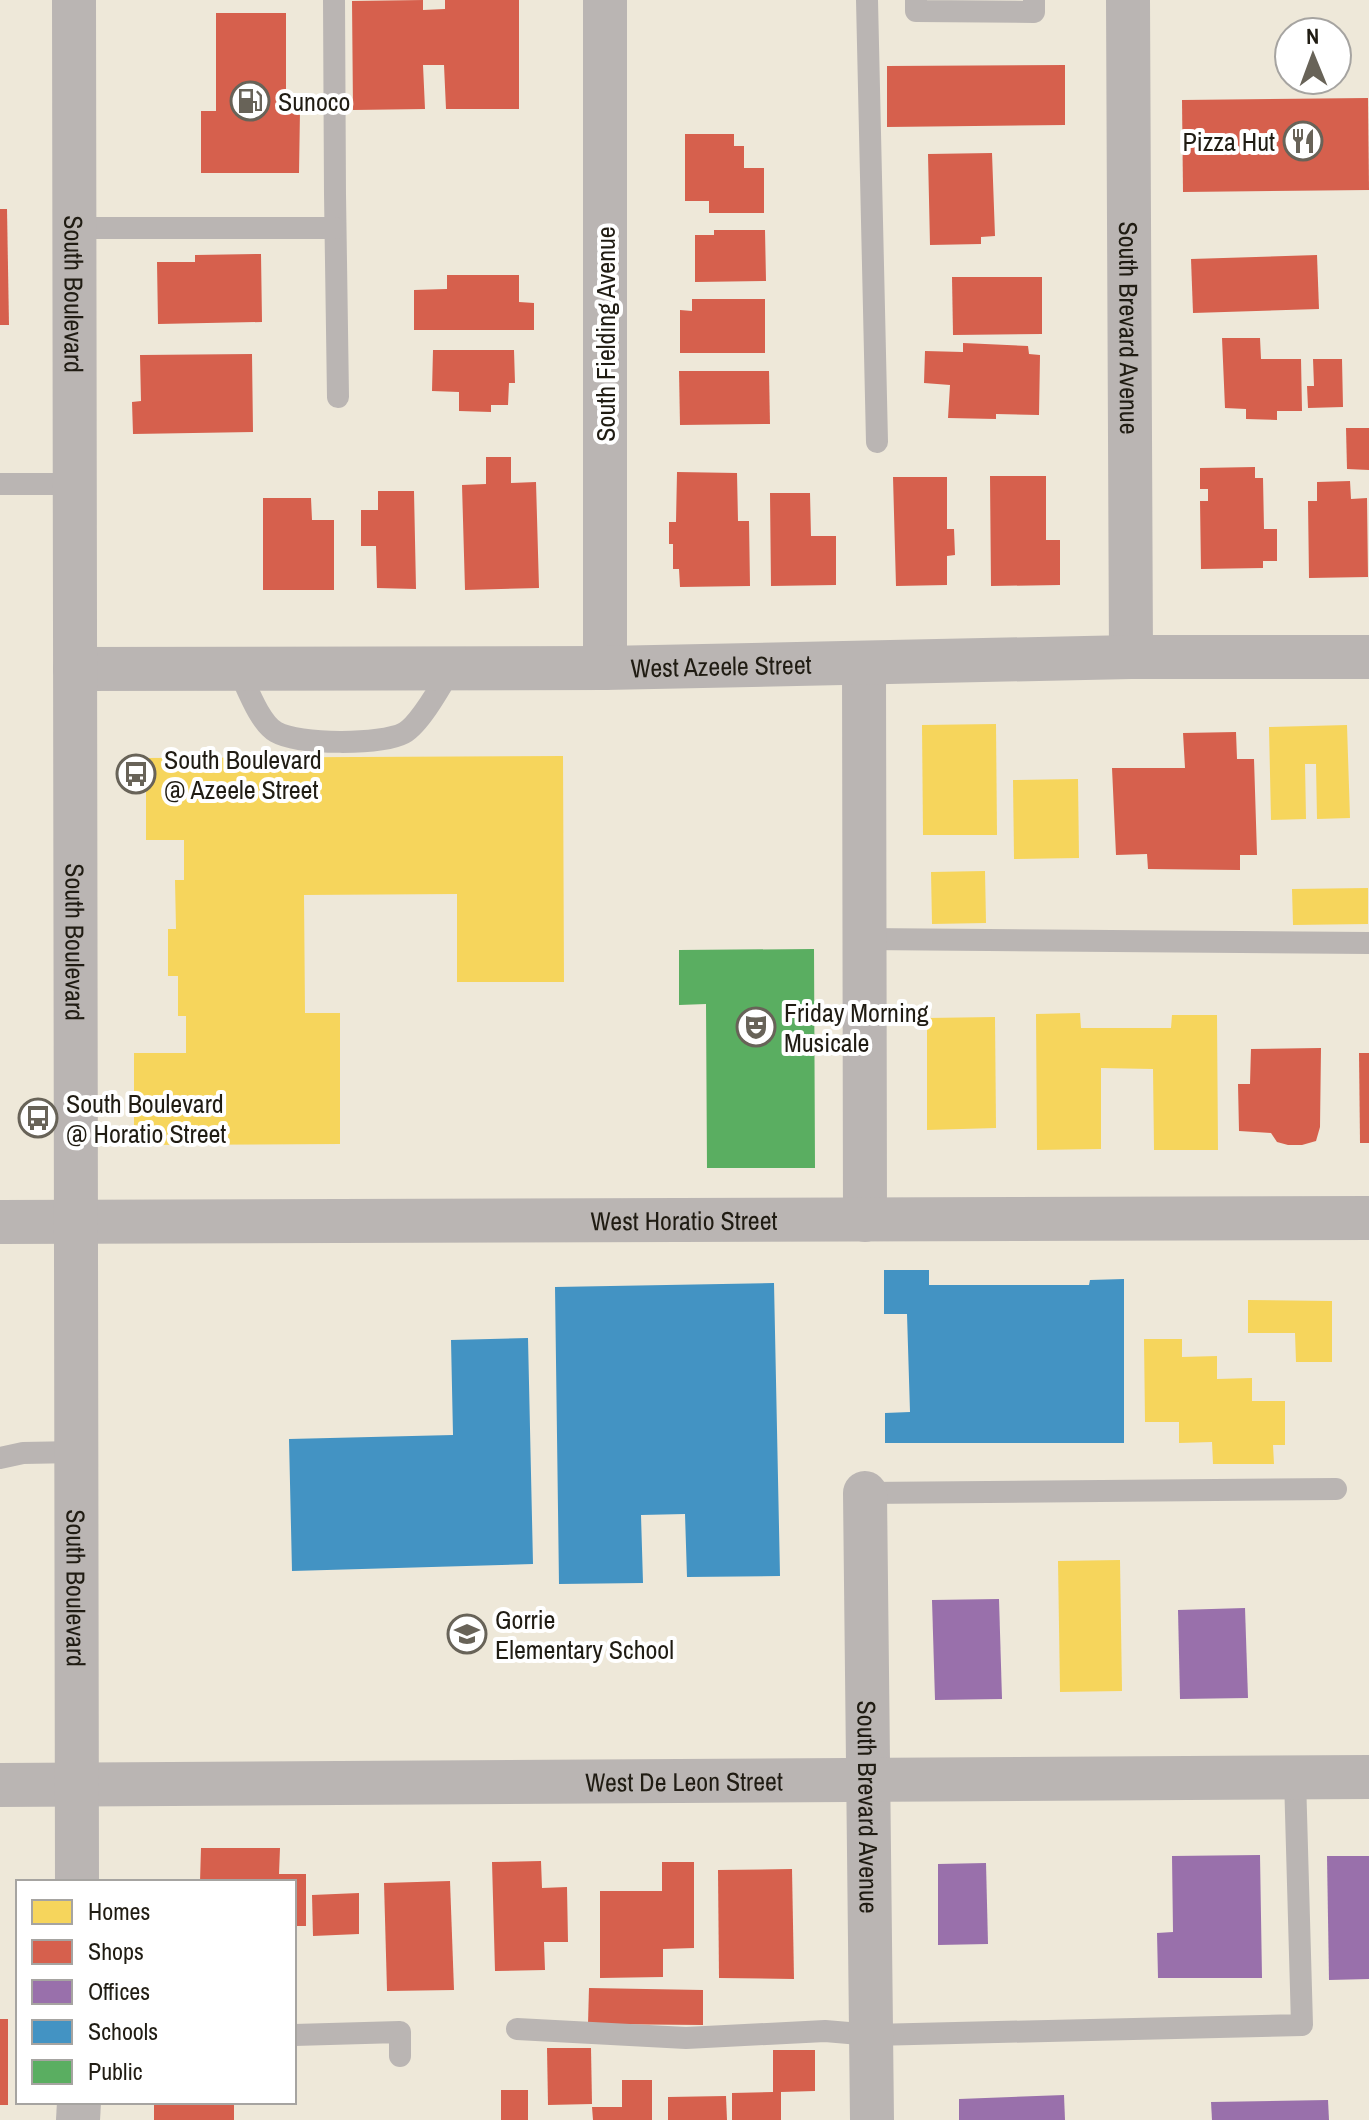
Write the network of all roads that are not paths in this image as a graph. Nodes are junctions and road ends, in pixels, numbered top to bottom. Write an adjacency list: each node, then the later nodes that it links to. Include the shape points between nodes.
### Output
1 (74, 0): 8 (street, South Boulevard)
2 (334, 0): 9 (lane)
3 (605, 0): 17 (street, South Fielding Avenue)
4 (867, 0): 11 (lane)
5 (916, 0): 6 (lane, via 916,11 1034,12)
6 (1034, 0)
7 (1128, 0): 14 (street, South Brevard Avenue)
8 (74, 228): 9 (lane); 13 (street, South Boulevard)
9 (335, 228): 10 (lane)
10 (338, 397)
11 (877, 442)
12 (0, 484): 13 (lane)
13 (74, 484): 18 (street, South Boulevard)
14 (1131, 657): 15 (street, West Azeele Street); 16 (street, West Azeele Street)
15 (1369, 657)
16 (864, 663): 17 (street, West Azeele Street); 21 (street)
17 (605, 668): 20 (street, West Azeele Street)
18 (75, 669): 19 (street, West Azeele Street); 25 (street, South Boulevard)
19 (238, 669): 20 (street, West Azeele Street); 20 (lane, via 256,709 276,732 310,741 378,741 405,732)
20 (451, 669)
21 (864, 939): 22 (lane); 24 (street)
22 (1369, 943)
23 (1369, 1218): 24 (street, West Horatio Street)
24 (865, 1220): 25 (street, West Horatio Street)
25 (76, 1221): 26 (street, West Horatio Street); 27 (street, South Boulevard)
26 (0, 1222)
27 (77, 1452): 28 (lane); 34 (street, South Boulevard)
28 (0, 1458)
29 (1336, 1489): 30 (lane)
30 (865, 1493): 33 (street, South Brevard Avenue)
31 (1369, 1777): 32 (street, West De Leon Street)
32 (1295, 1778): 33 (street, West De Leon Street); 39 (lane, via 1302,2025)
33 (868, 1780): 34 (street, West De Leon Street); 39 (street, South Brevard Avenue)
34 (77, 1784): 35 (street, West De Leon Street); 36 (street, South Boulevard)
35 (0, 1785)
36 (77, 1880)
37 (517, 2029): 39 (lane, via 686,2038 825,2031)
38 (296, 2035): 40 (lane, via 400,2032)
39 (872, 2035): 41 (street, South Brevard Avenue)
40 (400, 2056)
41 (872, 2120)

